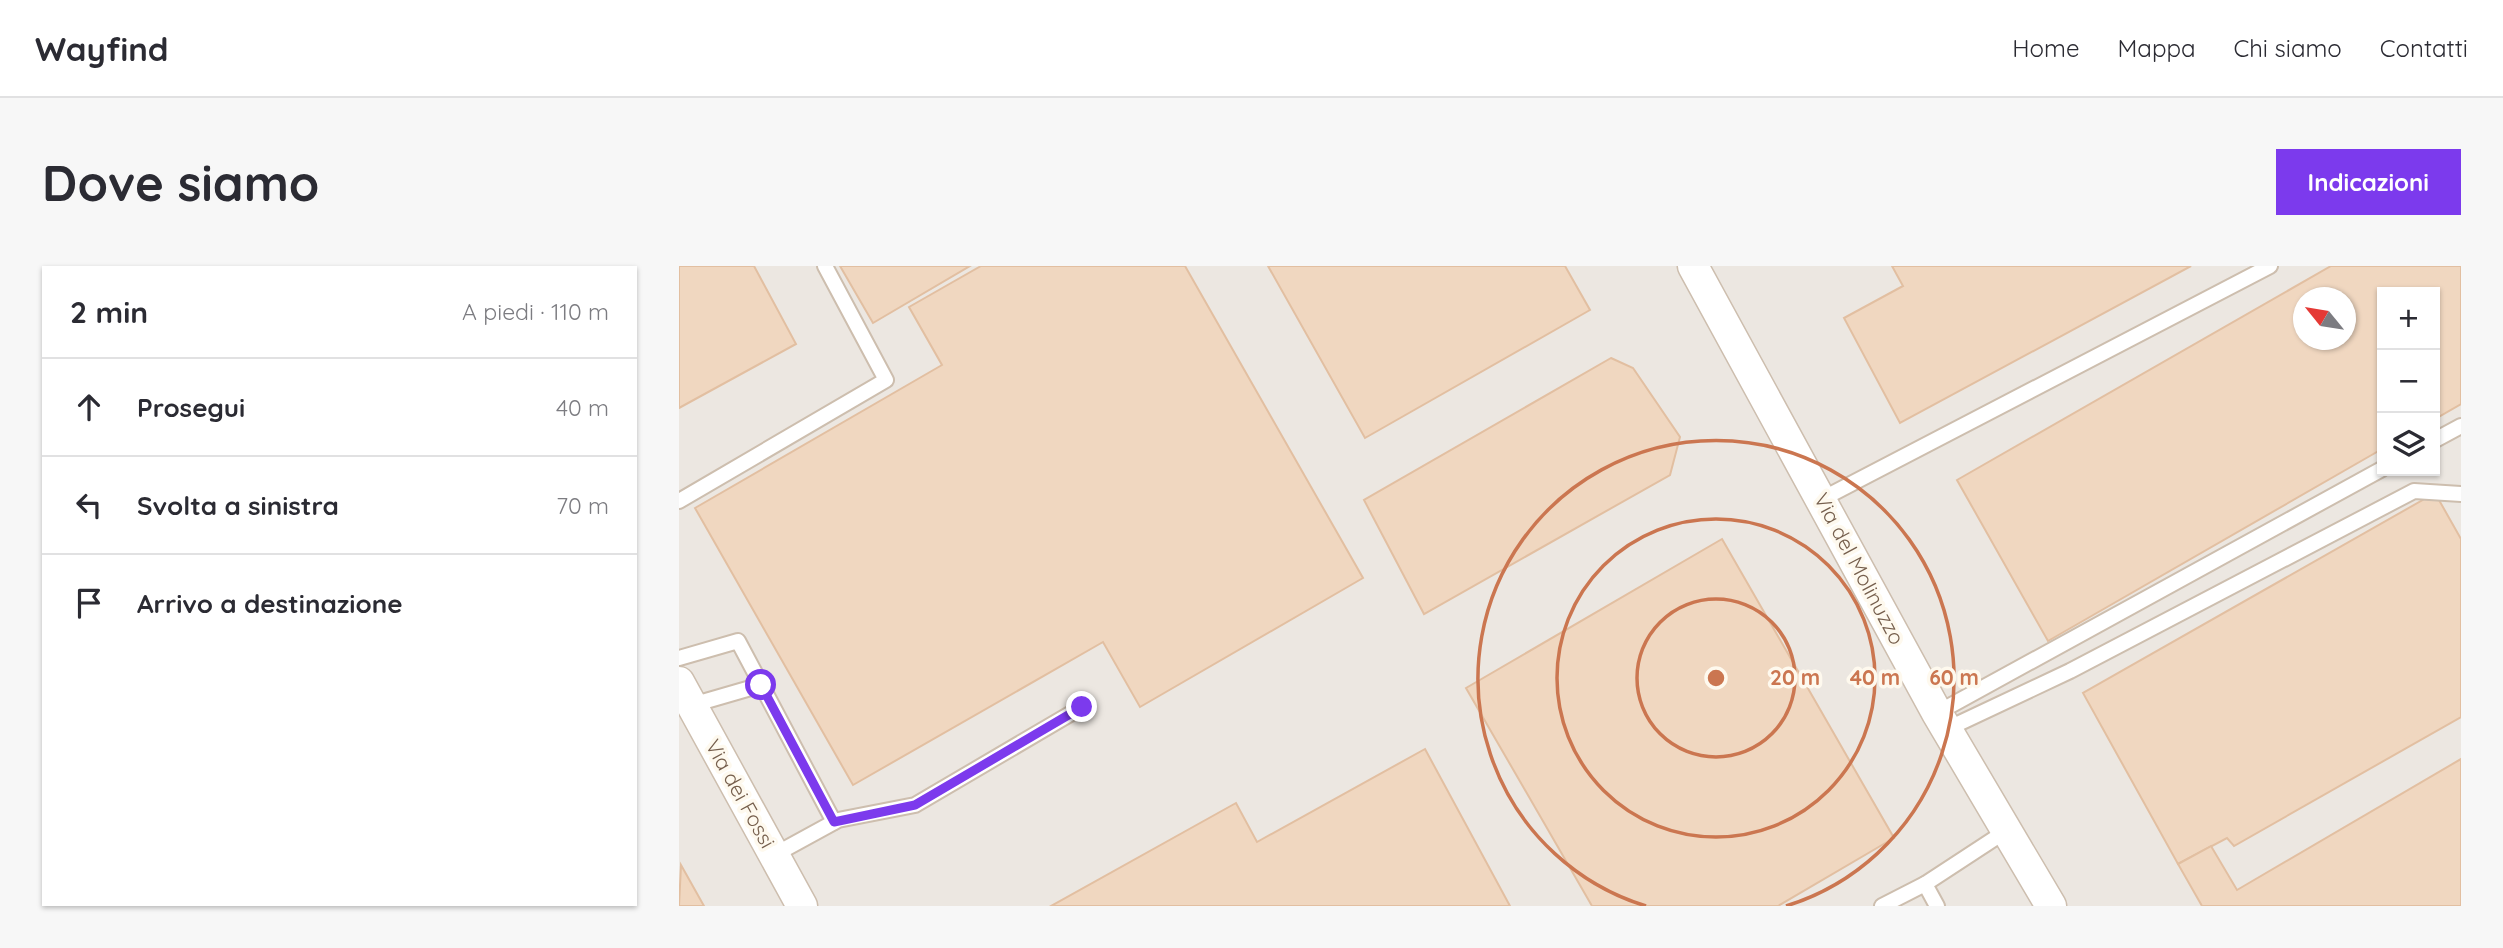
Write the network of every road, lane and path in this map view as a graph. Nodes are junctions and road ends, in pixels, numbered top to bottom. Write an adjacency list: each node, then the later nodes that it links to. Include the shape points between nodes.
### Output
1 (825, 266): 9 (lane, via 886,380)
2 (1693, 266): 8 (street, Via del Molinuzzo)
3 (2270, 266): 8 (lane)
4 (2461, 426): 5 (lane)
5 (2440, 437)
6 (2377, 472): 14 (lane)
7 (2461, 494): 14 (lane, via 2414,491 2070,671)
8 (1822, 499): 14 (street, Via del Molinuzzo)
9 (679, 500)
10 (679, 658): 11 (lane, via 738,641)
11 (761, 685): 12 (lane); 15 (lane)
12 (684, 695): 17 (street, Via dei Fossi)
13 (1082, 707): 15 (lane, via 915,805)
14 (1942, 721): 16 (street, Via del Molinuzzo)
15 (834, 822): 17 (lane)
16 (2007, 831): 18 (lane); 22 (street, Via del Molinuzzo)
17 (773, 855): 19 (street, Via dei Fossi)
18 (1925, 884): 20 (lane); 21 (lane)
19 (802, 906)
20 (1882, 906)
21 (1937, 906)
22 (2050, 906)

